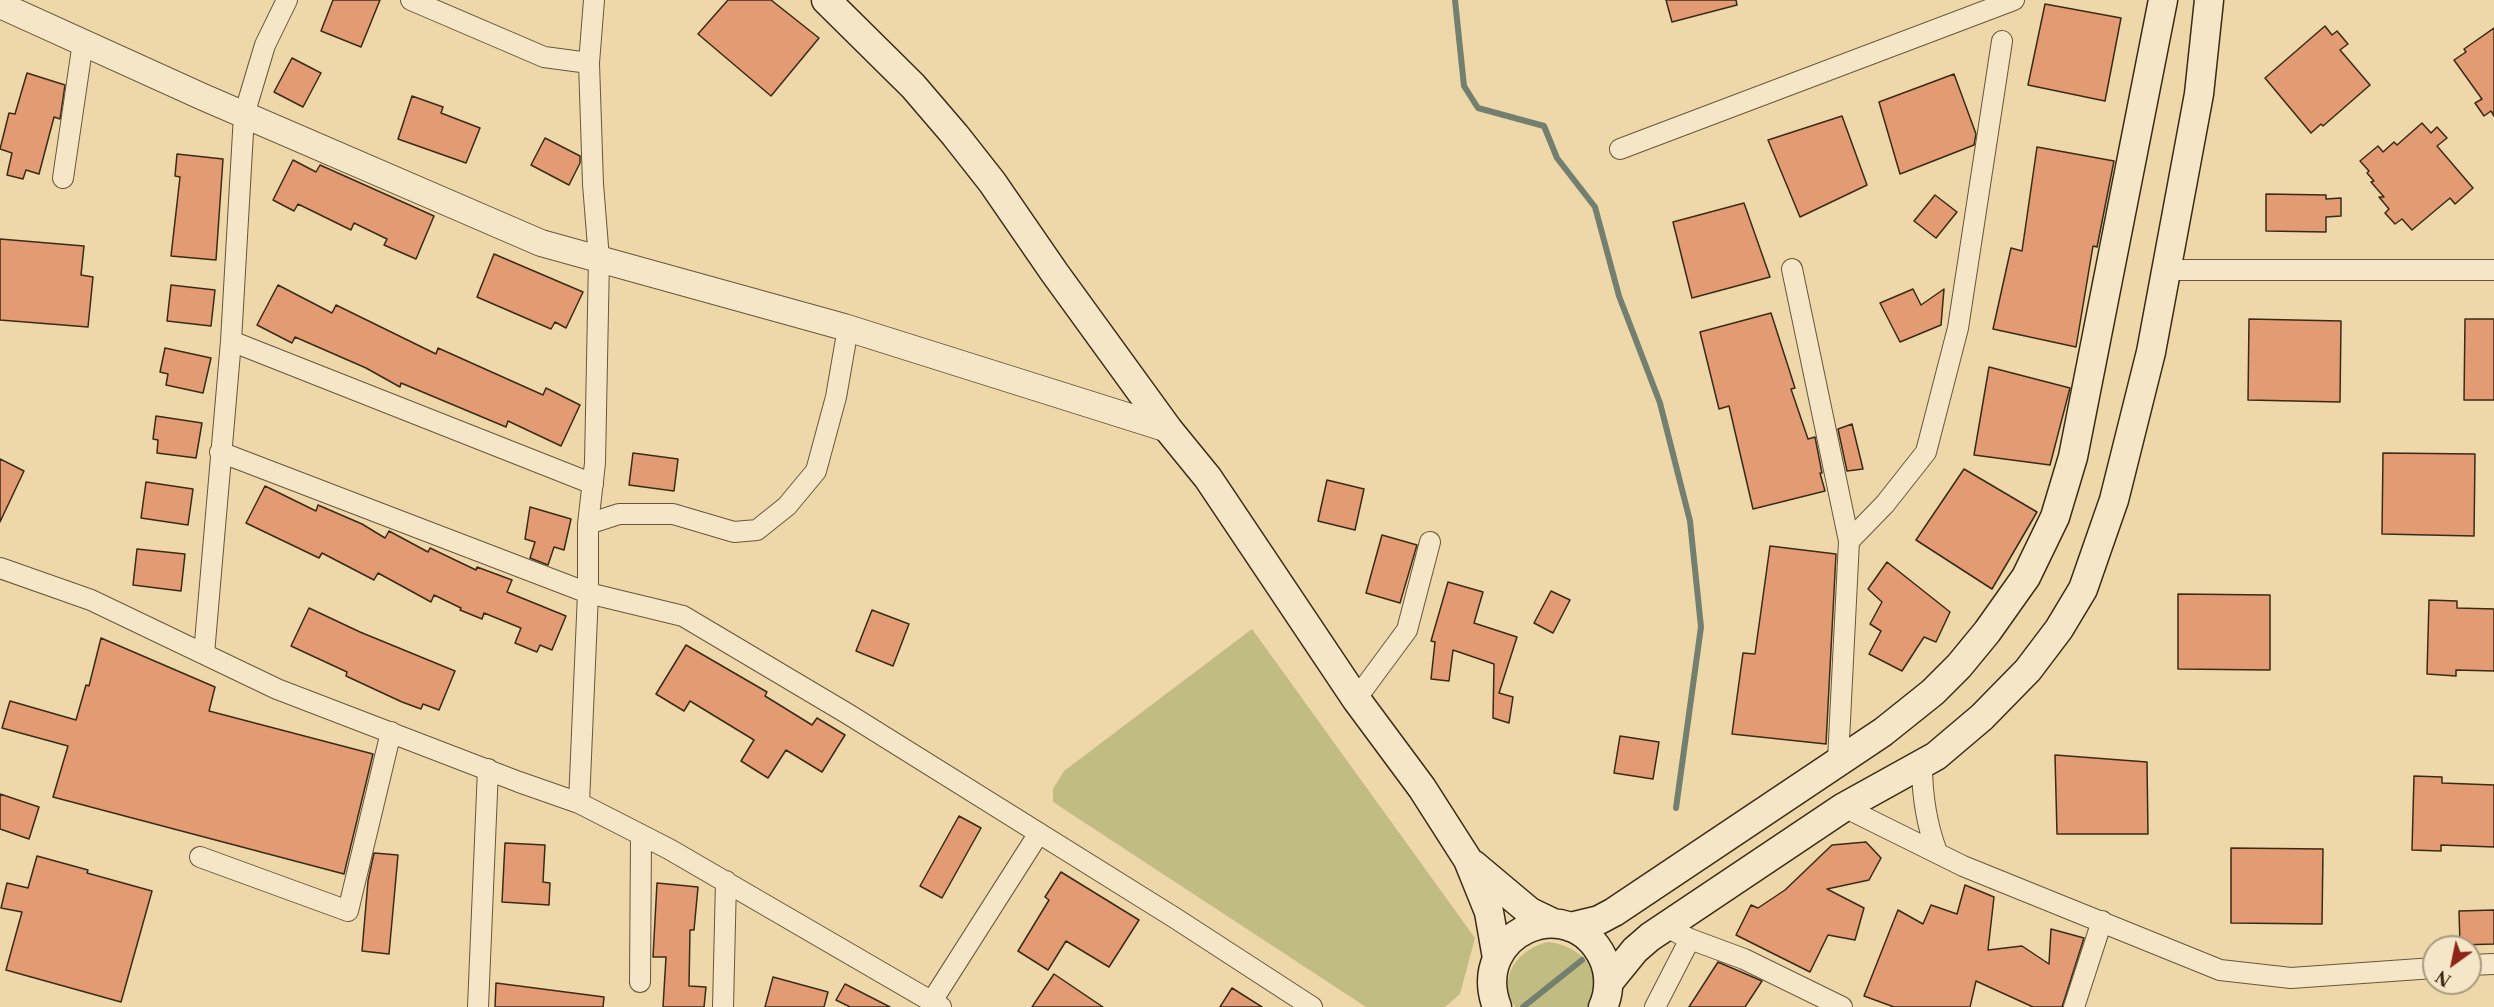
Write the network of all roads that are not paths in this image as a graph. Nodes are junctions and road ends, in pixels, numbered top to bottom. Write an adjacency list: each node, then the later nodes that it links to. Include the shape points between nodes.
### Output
1 (287, 0): 12 (street, via 265,45)
2 (411, 0): 11 (street, via 544,57)
3 (594, 0): 11 (street)
4 (826, 0): 21 (main road, via 913,86 955,135)
5 (2014, 0): 13 (street)
6 (2163, 0): 32 (main road, via 2073,457 2055,517 2026,576 1959,666 1883,732)
7 (2209, 0): 17 (main road, via 2199,94)
8 (0, 5): 10 (street)
9 (2002, 41): 25 (street, via 1958,328 1926,452 1885,504)
10 (82, 42): 12 (street); 14 (street)
11 (589, 63): 15 (street)
12 (244, 115): 15 (street, via 541,243); 20 (street)
13 (1620, 149)
14 (63, 178)
15 (599, 259): 19 (street); 23 (street)
16 (1792, 269): 25 (street)
17 (2168, 270): 18 (street); 33 (main road, via 2114,500 2083,589 2028,670 1982,717)
18 (2494, 270)
19 (848, 328): 21 (street); 24 (street, via 836,397 816,471 787,506 757,530 734,532 673,514 619,514)
20 (231, 341): 22 (street); 23 (street)
21 (1168, 429): 30 (main road, via 1208,478)
22 (220, 452): 28 (street); 29 (street)
23 (593, 484): 24 (street)
24 (588, 524): 28 (street)
25 (1849, 541): 32 (street)
26 (1430, 542): 30 (street, via 1407,630)
27 (0, 571): 29 (street, via 92,600)
28 (588, 593): 35 (street); 37 (street, via 683,616)
29 (204, 654): 31 (street, via 277,689)
30 (1356, 699): 41 (main road, via 1422,788)
31 (391, 732): 34 (street); 40 (street, via 348,911)
32 (1838, 760): 44 (main road, via 1614,912 1599,920)
33 (1922, 764): 36 (main road); 39 (street, via 1922,795)
34 (488, 769): 35 (street); 52 (street)
35 (579, 803): 38 (street)
36 (1845, 807): 39 (street); 45 (main road)
37 (1039, 833): 51 (street); 54 (street)
38 (640, 836): 42 (street); 48 (street)
39 (1937, 852): 43 (street)
40 (200, 857)
41 (1468, 860): 44 (main road, via 1530,912); 46 (main road, via 1488,912)
42 (726, 881): 51 (street); 53 (street)
43 (2102, 921): 47 (street, via 2220,970 2291,978); 57 (street)
44 (1562, 925): 46 (main road, via 1536,925 1520,932 1506,943); 49 (main road, via 1586,936 1598,948 1606,964)
45 (1678, 933): 49 (main road, via 1635,950); 55 (street); 56 (street, via 1744,959)
46 (1497, 958): 50 (main road)
47 (2422, 969)
48 (640, 982)
49 (1606, 994)
50 (1490, 1001)
51 (937, 1004)
52 (478, 1007)
53 (723, 1007)
54 (1312, 1007)
55 (1655, 1007)
56 (1842, 1007)
57 (2074, 1007)

